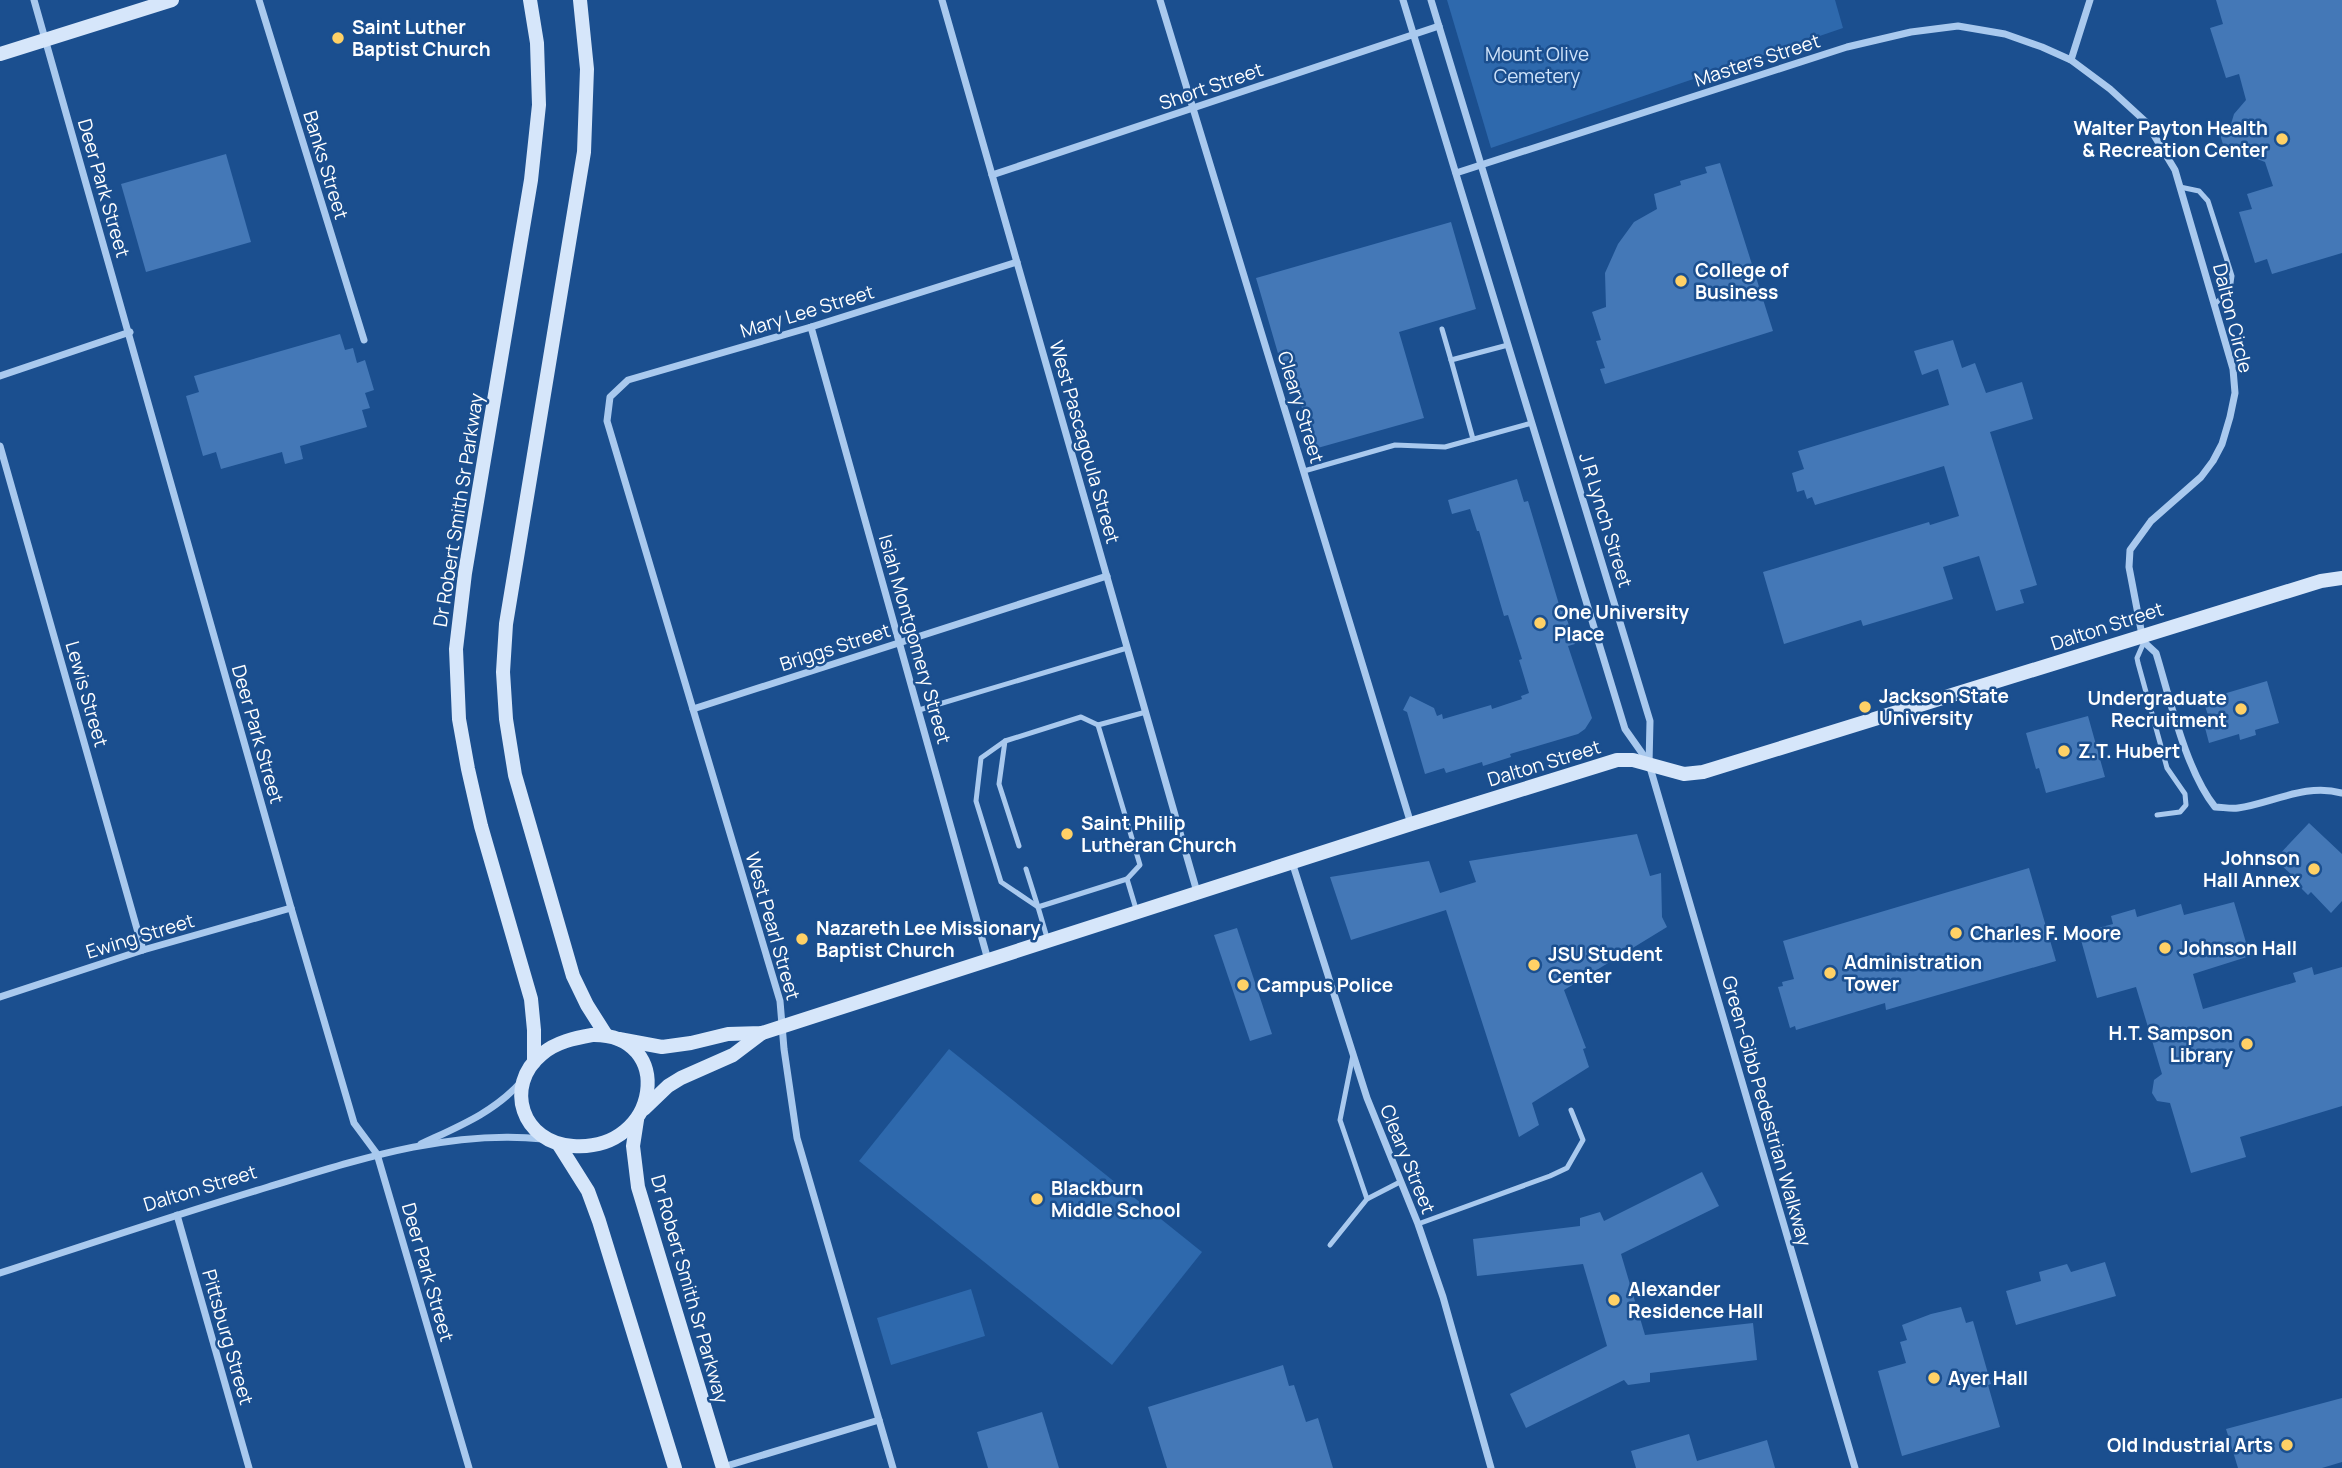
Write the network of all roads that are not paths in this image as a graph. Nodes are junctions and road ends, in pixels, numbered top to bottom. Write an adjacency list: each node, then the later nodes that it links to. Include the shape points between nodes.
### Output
1 (34, 0): 13 (street, Deer Park Street)
2 (172, 0): 13 (street)
3 (259, 0): 26 (street, Banks Street)
4 (530, 0): 65 (street, Dr Robert Smith Sr Parkway, via 539,105 531,180 456,649 459,719 468,769 531,999)
5 (580, 0): 63 (street, via 587,69 584,152 506,624 503,673 515,775 573,976 587,1005)
6 (942, 0): 19 (street, West Pascagoula Street)
7 (1160, 0): 16 (street, Cleary Street)
8 (1403, 0): 12 (street)
9 (1431, 0): 11 (street, J R Lynch Street)
10 (2090, 0): 15 (street)
11 (1439, 26): 12 (street, Short Street); 17 (street, J R Lynch Street)
12 (1413, 34): 16 (street, Short Street); 18 (street)
13 (45, 40): 14 (street); 25 (street, Deer Park Street)
14 (0, 54)
15 (2071, 60): 17 (street, Masters Street, via 2005,34 1958,26 1912,32 1847,47); 20 (street, Dalton Circle, via 2146,122)
16 (1193, 109): 19 (street, Short Street); 34 (street, Cleary Street)
17 (1481, 165): 18 (street, Masters Street); 45 (street, J R Lynch Street, via 1650,721)
18 (1455, 173): 27 (street)
19 (992, 175): 21 (street, West Pascagoula Street)
20 (2180, 187): 22 (street, Dalton Circle); 22 (lane, via 2199,191 2208,201 2232,276 2230,290)
21 (1017, 262): 23 (street, Mary Lee Street); 35 (street, West Pascagoula Street)
22 (2215, 304): 37 (street, Dalton Circle, via 2235,393 2222,444 2201,477 2151,521 2130,550)
23 (810, 327): 30 (street, Mary Lee Street, via 628,380); 38 (street, Isiah Montgomery Street)
24 (1442, 329): 28 (lane)
25 (130, 332): 29 (street); 55 (street, Deer Park Street)
26 (364, 340)
27 (1508, 345): 28 (lane); 31 (street)
28 (1451, 360): 32 (lane)
29 (0, 376)
30 (610, 397): 40 (street, West Pearl Street, via 607,421)
31 (1532, 423): 32 (lane); 45 (street, via 1625,730)
32 (1473, 439): 34 (lane, via 1445,447 1395,445)
33 (0, 446): 58 (street, Lewis Street)
34 (1304, 471): 48 (street, Cleary Street)
35 (1107, 576): 38 (street, Briggs Street); 39 (street, West Pascagoula Street)
36 (2342, 578): 37 (street, Dalton Street)
37 (2143, 639): 45 (street, Dalton Street, via 1703,772 1685,774); 46 (street, via 2156,653 2190,759 2215,807 2236,808 2312,789); 47 (lane, via 2138,663 2167,768 2185,794 2186,805 2180,811)
38 (901, 642): 40 (street, Briggs Street); 41 (street, Isiah Montgomery Street)
39 (1127, 648): 41 (lane); 42 (street, West Pascagoula Street)
40 (693, 709): 61 (street, West Pearl Street, via 780,1001)
41 (919, 710): 59 (street, Isiah Montgomery Street)
42 (1146, 712): 43 (lane); 53 (street, West Pascagoula Street)
43 (1098, 725): 44 (lane, via 1081,717); 52 (lane, via 1140,865)
44 (1005, 741): 49 (lane, via 999,784); 54 (lane, via 981,758 976,801 1002,882)
45 (1649, 764): 48 (street, Dalton Street, via 1617,761); 85 (street, Green-Gibb Pedestrian Walkway)
46 (2342, 793)
47 (2157, 815)
48 (1411, 824): 50 (street, Dalton Street)
49 (1019, 846)
50 (1292, 862): 53 (street, Dalton Street); 64 (street, Cleary Street)
51 (1026, 869): 54 (lane)
52 (1126, 879): 54 (lane); 56 (lane)
53 (1197, 892): 56 (street, Dalton Street)
54 (1038, 907): 57 (lane)
55 (291, 908): 58 (street, Ewing Street); 71 (street, Deer Park Street, via 354,1123)
56 (1137, 912): 57 (street, Dalton Street)
57 (1048, 941): 59 (street, Dalton Street)
58 (143, 950): 60 (street, Ewing Street)
59 (988, 960): 61 (street, Dalton Street)
60 (0, 997)
61 (783, 1026): 62 (street, Dalton Street); 78 (street, West Pearl Street, via 797,1138)
62 (762, 1032): 63 (street, Dalton Street, via 662,1046); 68 (street, Dalton Street, via 733,1055 668,1086)
63 (612, 1037): 65 (street, via 576,1038 542,1053); 68 (street, via 640,1059 647,1073 649,1090)
64 (1353, 1055): 72 (street, Cleary Street); 73 (lane, via 1340,1120)
65 (534, 1062): 66 (street)
66 (522, 1081): 69 (street, via 524,1114 531,1126); 70 (street, Dalton Street, via 486,1113)
67 (1571, 1110): 75 (lane, via 1583,1140 1567,1168)
68 (640, 1115): 69 (street, via 628,1129 601,1144); 82 (street, Dr Robert Smith Sr Parkway, via 633,1146 638,1187)
69 (553, 1142): 70 (street, Dalton Street, via 490,1137); 81 (street, via 589,1191)
70 (414, 1147): 71 (street, Dalton Street)
71 (377, 1154): 74 (street, Dalton Street); 80 (street, Deer Park Street)
72 (1400, 1182): 73 (lane); 75 (street, Cleary Street)
73 (1367, 1199): 76 (lane)
74 (177, 1215): 77 (street, Dalton Street); 79 (street, Pittsburg Street)
75 (1418, 1224): 84 (street, Cleary Street)
76 (1330, 1245)
77 (0, 1273)
78 (879, 1420): 82 (street); 83 (street, West Pearl Street)
79 (249, 1468)
80 (469, 1468)
81 (674, 1468)
82 (723, 1468)
83 (893, 1468)
84 (1491, 1468)
85 (1855, 1468)

